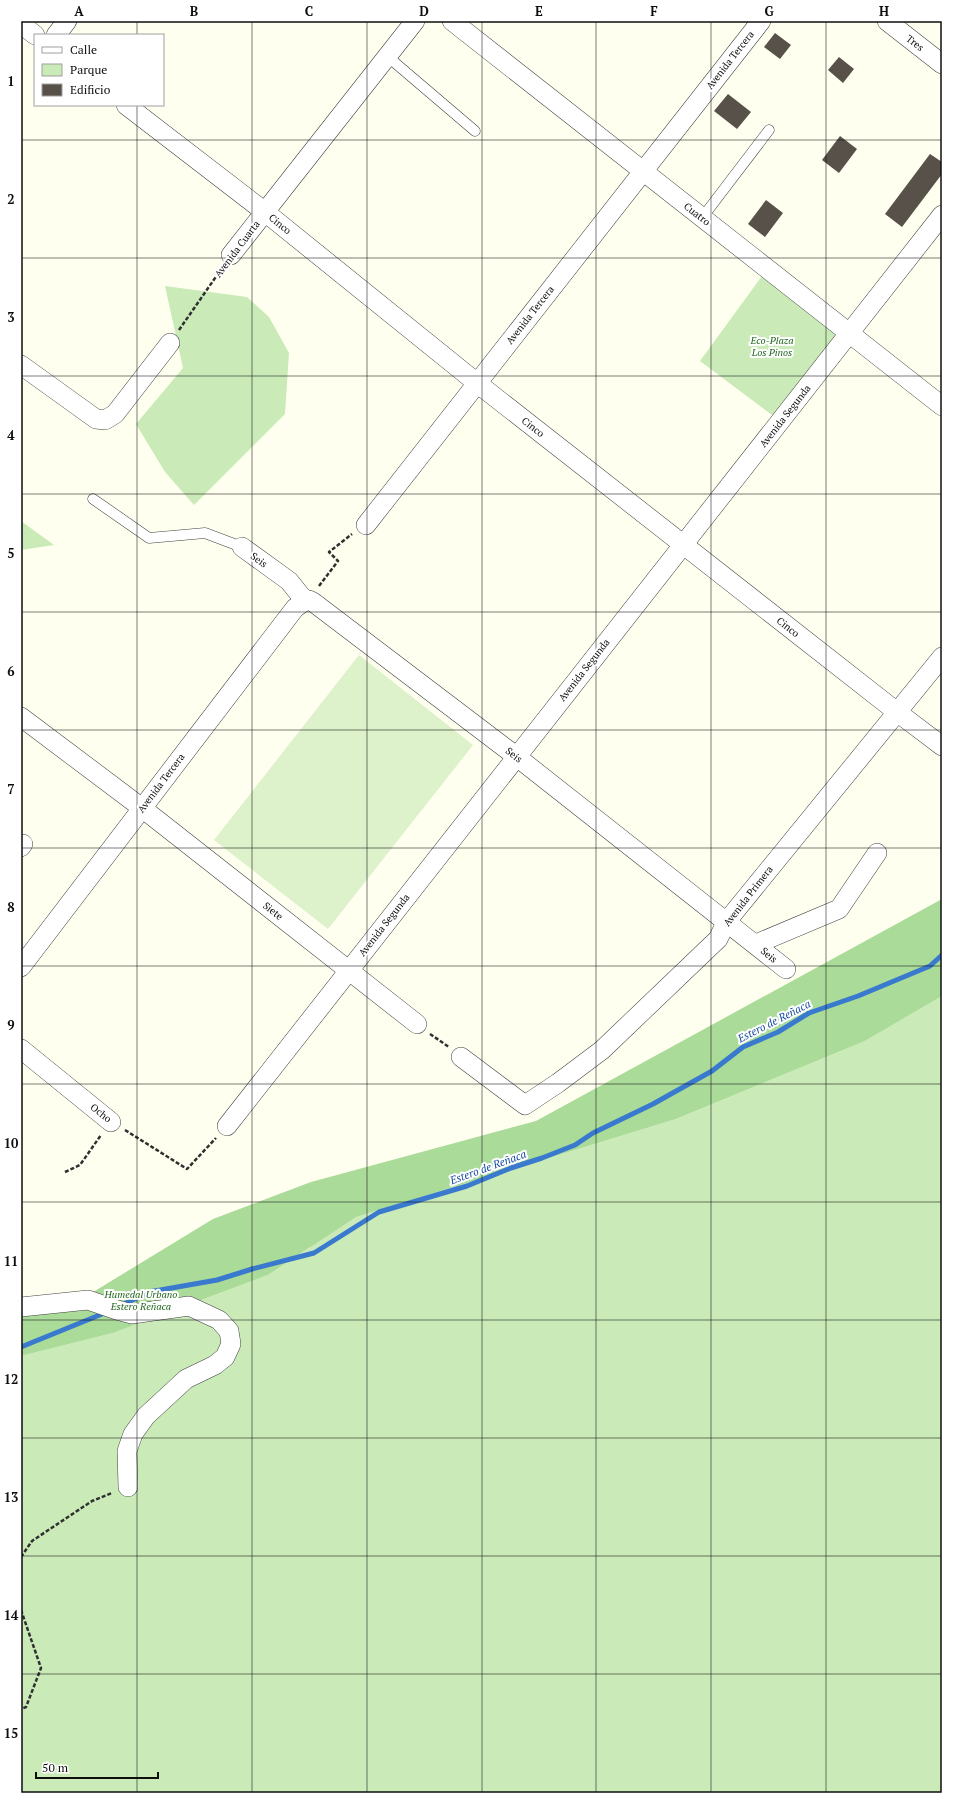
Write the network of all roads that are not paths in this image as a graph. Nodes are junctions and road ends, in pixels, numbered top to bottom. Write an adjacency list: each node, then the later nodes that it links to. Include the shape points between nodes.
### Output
1 (67, 21): 7 (street)
2 (415, 21): 9 (street, Avenida Cuarta)
3 (452, 21): 14 (street, Cuatro)
4 (761, 21): 14 (street, Avenida Tercera)
5 (887, 21): 10 (street, Tres)
6 (21, 24): 8 (street)
7 (57, 34)
8 (34, 35)
9 (387, 56): 13 (lane); 15 (street, Avenida Cuarta)
10 (942, 64)
11 (127, 106): 15 (street, Cinco)
12 (769, 130): 17 (lane)
13 (475, 132)
14 (643, 171): 17 (street, Cuatro); 22 (street, Avenida Tercera)
15 (265, 212): 18 (street, Avenida Cuarta); 22 (street, Cinco)
16 (942, 215): 19 (street, Avenida Segunda)
17 (702, 218): 19 (street, Cuatro)
18 (231, 255)
19 (849, 333): 23 (street, Cuatro); 26 (street, Avenida Segunda)
20 (170, 343): 21 (street, via 115,414 104,420 96,419)
21 (21, 365)
22 (477, 383): 25 (street, Avenida Tercera); 26 (street, Cinco)
23 (942, 406)
24 (93, 499): 27 (lane, via 149,538 205,533)
25 (366, 525)
26 (683, 545): 30 (street, Cinco); 33 (street, Avenida Segunda)
27 (242, 547): 28 (street, Seis, via 289,581)
28 (307, 601): 33 (street, Seis); 34 (street, Avenida Tercera, via 295,608)
29 (942, 657): 30 (street, Avenida Primera)
30 (897, 712): 32 (street, Cinco); 36 (street, Avenida Primera)
31 (21, 717): 34 (street, Siete)
32 (942, 746)
33 (517, 757): 36 (street, Seis); 40 (street, Avenida Segunda)
34 (142, 808): 38 (street, Avenida Tercera); 40 (street, Siete)
35 (877, 853): 37 (street, via 839,909)
36 (727, 921): 37 (street, Seis); 43 (street, Avenida Primera, via 718,939 602,1050 525,1105)
37 (756, 944): 39 (street, Seis)
38 (21, 968)
39 (786, 969)
40 (349, 971): 41 (street, Siete); 45 (street, Avenida Segunda)
41 (417, 1024)
42 (21, 1049): 44 (street, Ocho)
43 (461, 1056)
44 (111, 1122)
45 (227, 1126)
46 (21, 1307): 47 (street, via 88,1300 132,1314 189,1306 219,1320 229,1331 231,1344 225,1357 186,1379 146,1416 133,1434 127,1451)
47 (128, 1487)

